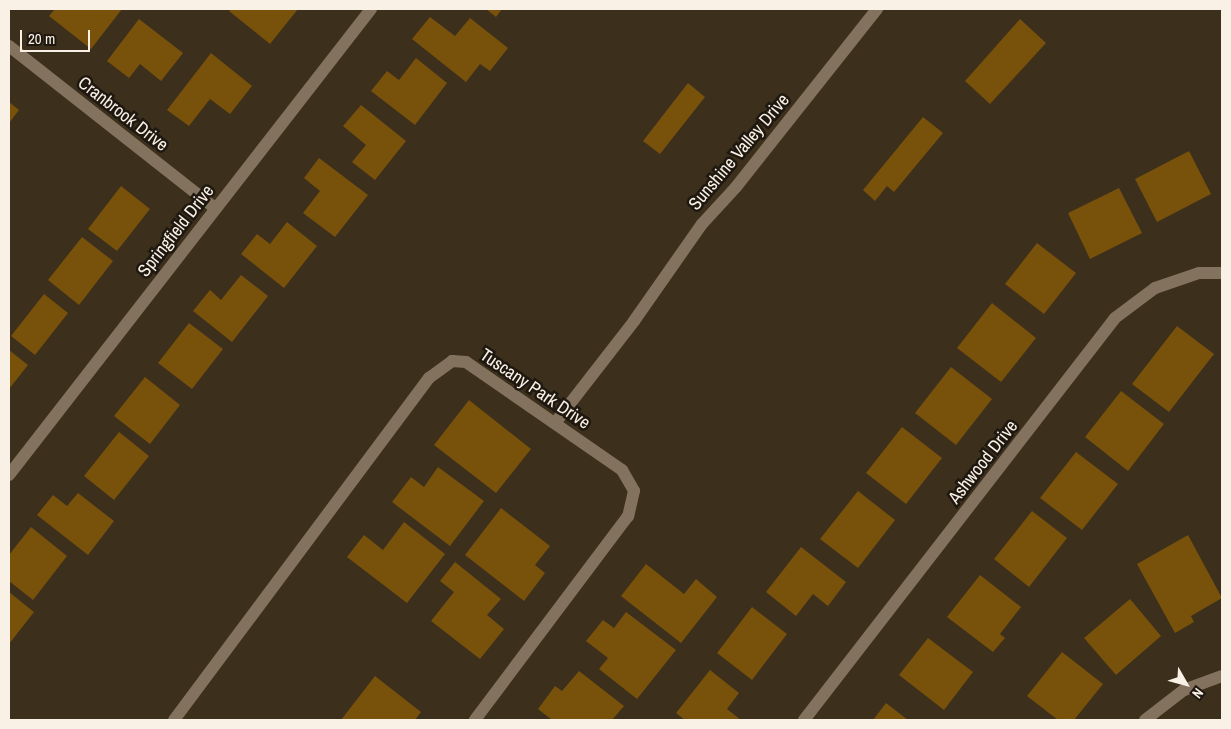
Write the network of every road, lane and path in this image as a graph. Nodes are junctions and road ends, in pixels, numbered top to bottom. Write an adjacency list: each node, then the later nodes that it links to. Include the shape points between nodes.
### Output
1 (371, 9): 4 (street, Springfield Drive)
2 (877, 9): 6 (street, Sunshine Valley Drive, via 736,187 702,224 634,321)
3 (9, 46): 4 (street, Cranbrook Drive)
4 (215, 208): 7 (street, Springfield Drive)
5 (1222, 273): 11 (street, Ashwood Drive, via 1199,273 1155,288 1116,318)
6 (555, 423): 9 (street, Tuscany Park Drive, via 466,362 452,362 429,378); 10 (street, Tuscany Park Drive, via 622,470 634,491 628,516)
7 (9, 475)
8 (1222, 676): 12 (street, via 1184,690)
9 (174, 720)
10 (476, 720)
11 (804, 720)
12 (1145, 720)

